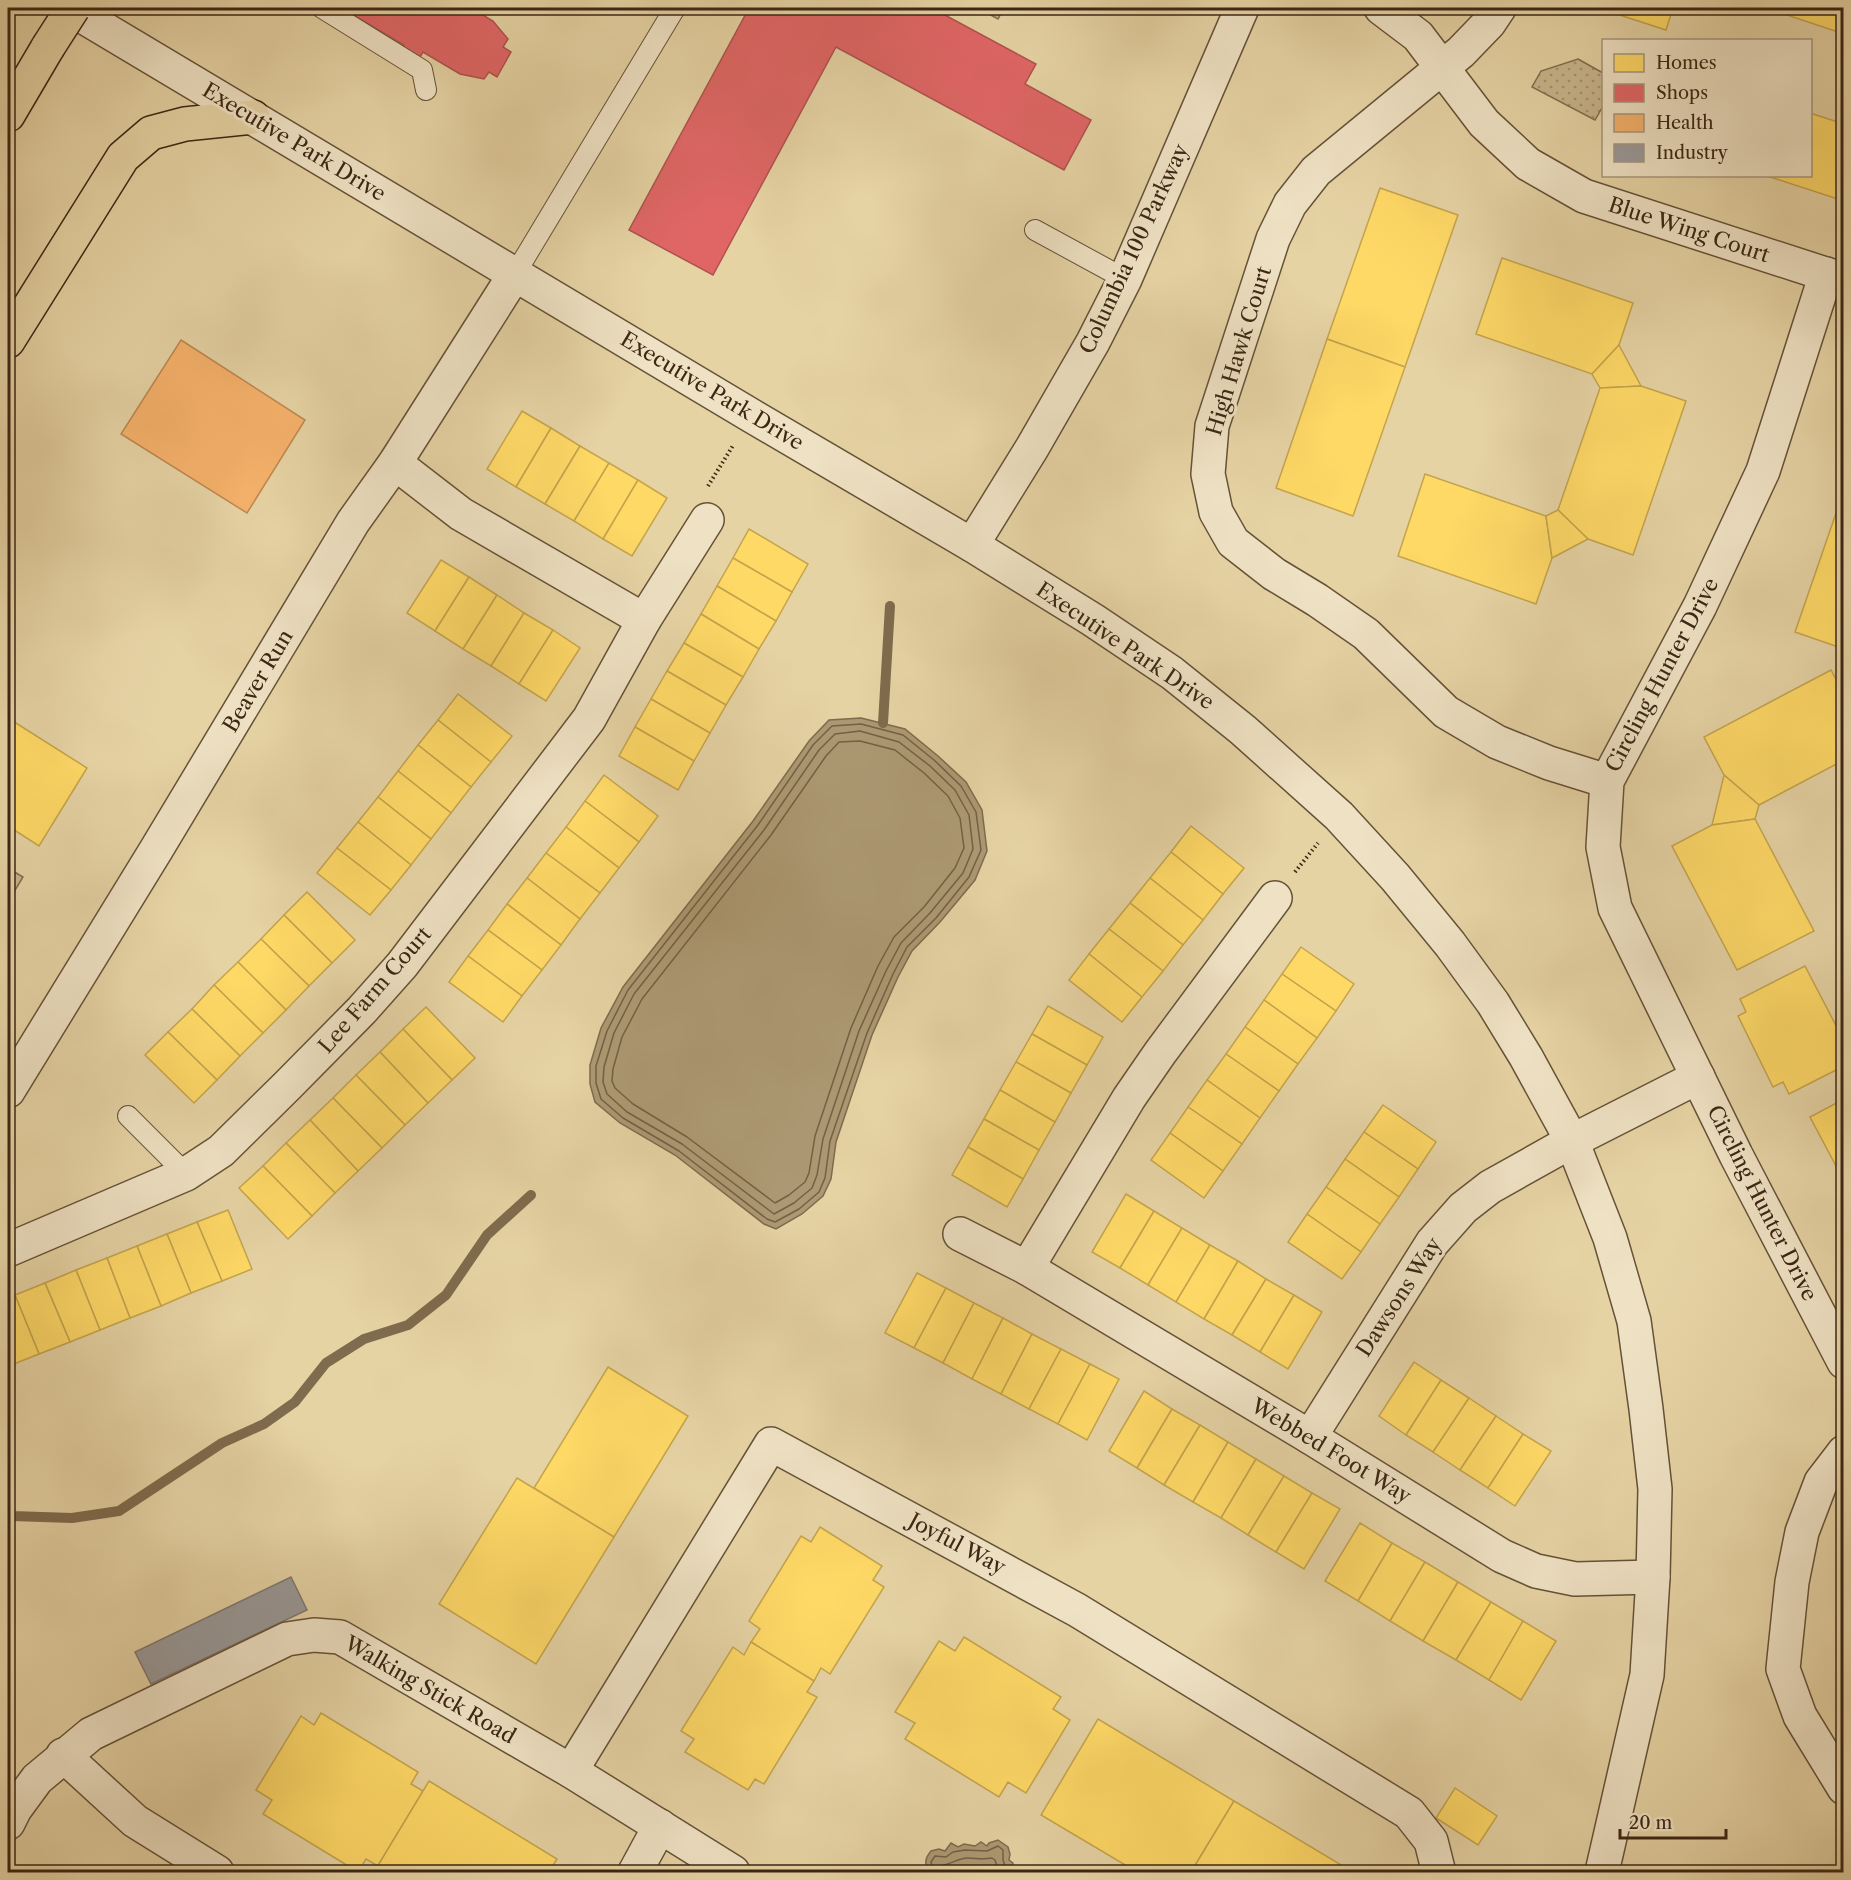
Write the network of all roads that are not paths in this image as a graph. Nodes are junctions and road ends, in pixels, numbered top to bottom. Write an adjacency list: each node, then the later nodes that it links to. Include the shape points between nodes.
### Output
1 (71, 8): 9 (highway, bridge); 10 (street, Executive Park Drive)
2 (322, 8): 8 (lane, via 422,69)
3 (675, 8): 12 (lane)
4 (1242, 8): 14 (street, Columbia 100 Parkway)
5 (1381, 8): 7 (street, Blue Wing Court, via 1418,36)
6 (1499, 8): 7 (street, via 1468,45)
7 (1441, 66): 13 (street, Blue Wing Court, via 1484,123 1528,164 1584,196); 20 (street, High Hawk Court, via 1316,171 1290,204 1272,239 1212,426 1208,474 1216,512 1233,542 1366,634 1446,712 1497,742)
8 (426, 90)
9 (8, 115)
10 (253, 117): 12 (street, Executive Park Drive); 15 (highway, via 185,124 151,133 123,157)
11 (1035, 230): 14 (lane)
12 (514, 274): 16 (street, Beaver Run); 18 (street, Executive Park Drive)
13 (1835, 277): 20 (street, Circling Hunter Drive, via 1762,471 1700,606)
14 (1125, 279): 18 (street, Columbia 100 Parkway, via 1038,439)
15 (8, 341)
16 (395, 463): 19 (street, via 461,514); 23 (street, Beaver Run, via 353,522)
17 (707, 520): 19 (street, Lee Farm Court)
18 (972, 544): 25 (street, Executive Park Drive, via 1172,673 1244,730 1339,816 1395,877 1493,1003)
19 (645, 620): 26 (street, Lee Farm Court, via 589,719 402,965 220,1151)
20 (1606, 781): 22 (street, Circling Hunter Drive, via 1603,847 1615,909)
21 (1275, 898): 29 (street, via 1129,1098)
22 (1698, 1077): 25 (street); 30 (street, Circling Hunter Drive)
23 (8, 1091)
24 (128, 1116): 26 (lane)
25 (1572, 1142): 31 (street, Dawsons Way, via 1490,1187 1432,1243); 33 (street, Executive Park Drive, via 1610,1238 1634,1321 1654,1489)
26 (186, 1174): 28 (street, Lee Farm Court)
27 (960, 1234): 29 (street, Webbed Foot Way)
28 (8, 1250)
29 (1027, 1268): 31 (street, Webbed Foot Way)
30 (1844, 1362)
31 (1310, 1437): 33 (street, Webbed Foot Way, via 1502,1556 1536,1571 1575,1579)
32 (1844, 1452): 36 (street, via 1821,1482 1802,1532 1792,1582 1783,1669 1800,1716)
33 (1653, 1577): 39 (street, Executive Park Drive, via 1647,1675)
34 (63, 1755): 35 (street, Walking Stick Road, via 91,1734 287,1639 314,1635 340,1637); 37 (street, Walking Stick Road, via 37,1779); 40 (street, via 135,1821)
35 (571, 1771): 38 (street, Walking Stick Road); 43 (street, Joyful Way, via 771,1444 1077,1610 1409,1813 1431,1841)
36 (1844, 1788)
37 (8, 1823)
38 (660, 1826): 41 (street); 42 (street, Walking Stick Road)
39 (1612, 1828): 44 (street, Executive Park Drive); 45 (street, Executive Park Drive)
40 (216, 1872)
41 (635, 1872)
42 (734, 1872)
43 (1437, 1872)
44 (1590, 1872)
45 (1602, 1872)

